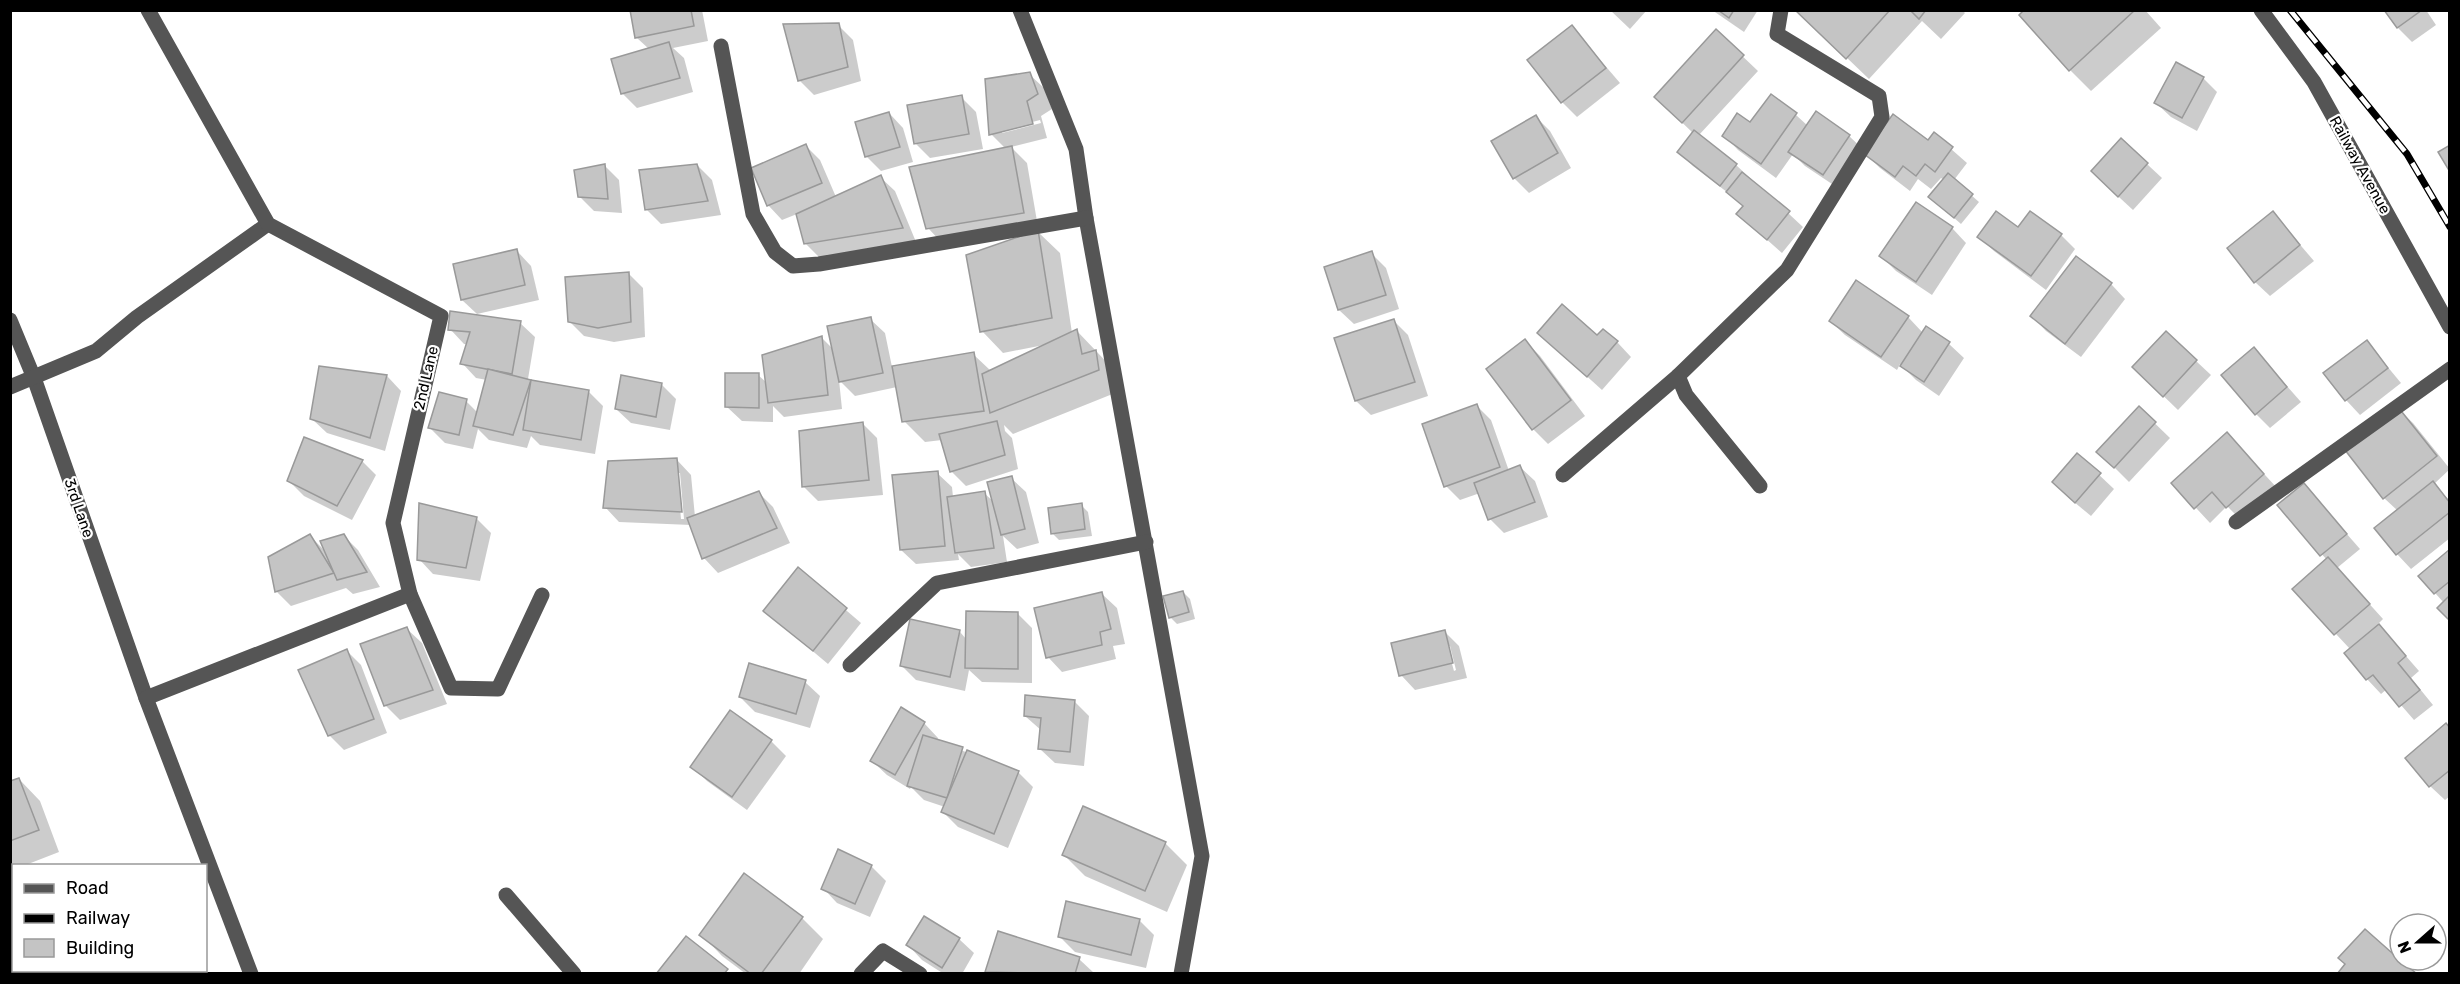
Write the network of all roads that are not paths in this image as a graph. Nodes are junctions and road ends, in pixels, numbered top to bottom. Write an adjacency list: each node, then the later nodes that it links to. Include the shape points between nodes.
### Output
1 (148, 10): 7 (street)
2 (1020, 10): 6 (street, via 1076,149)
3 (1781, 10): 11 (street, via 1777,34 1879,96 1882,117 1787,270)
4 (2260, 10): 9 (street, Railway Avenue, via 2314,82)
5 (721, 46): 6 (street, via 753,214 775,252 794,266)
6 (1086, 218): 17 (street)
7 (268, 224): 12 (street, via 96,351); 18 (street, 2nd Lane, via 441,316 393,523)
8 (10, 320): 12 (street, 3rd Lane)
9 (2450, 327)
10 (2450, 369): 16 (street)
11 (1678, 376): 14 (street); 15 (street, via 1686,395)
12 (34, 378): 13 (street); 21 (street, 3rd Lane)
13 (10, 387)
14 (1563, 474)
15 (1760, 486)
16 (2236, 522)
17 (1146, 542): 20 (street, via 937,583); 27 (street, via 1202,856)
18 (410, 594): 19 (street, via 451,688 498,688); 21 (street)
19 (542, 595)
20 (850, 665)
21 (146, 698): 23 (street, 3rd Lane)
22 (506, 895): 24 (street)
23 (251, 974)
24 (574, 974)
25 (861, 974): 26 (street, via 883,951)
26 (920, 974)
27 (1181, 974)

